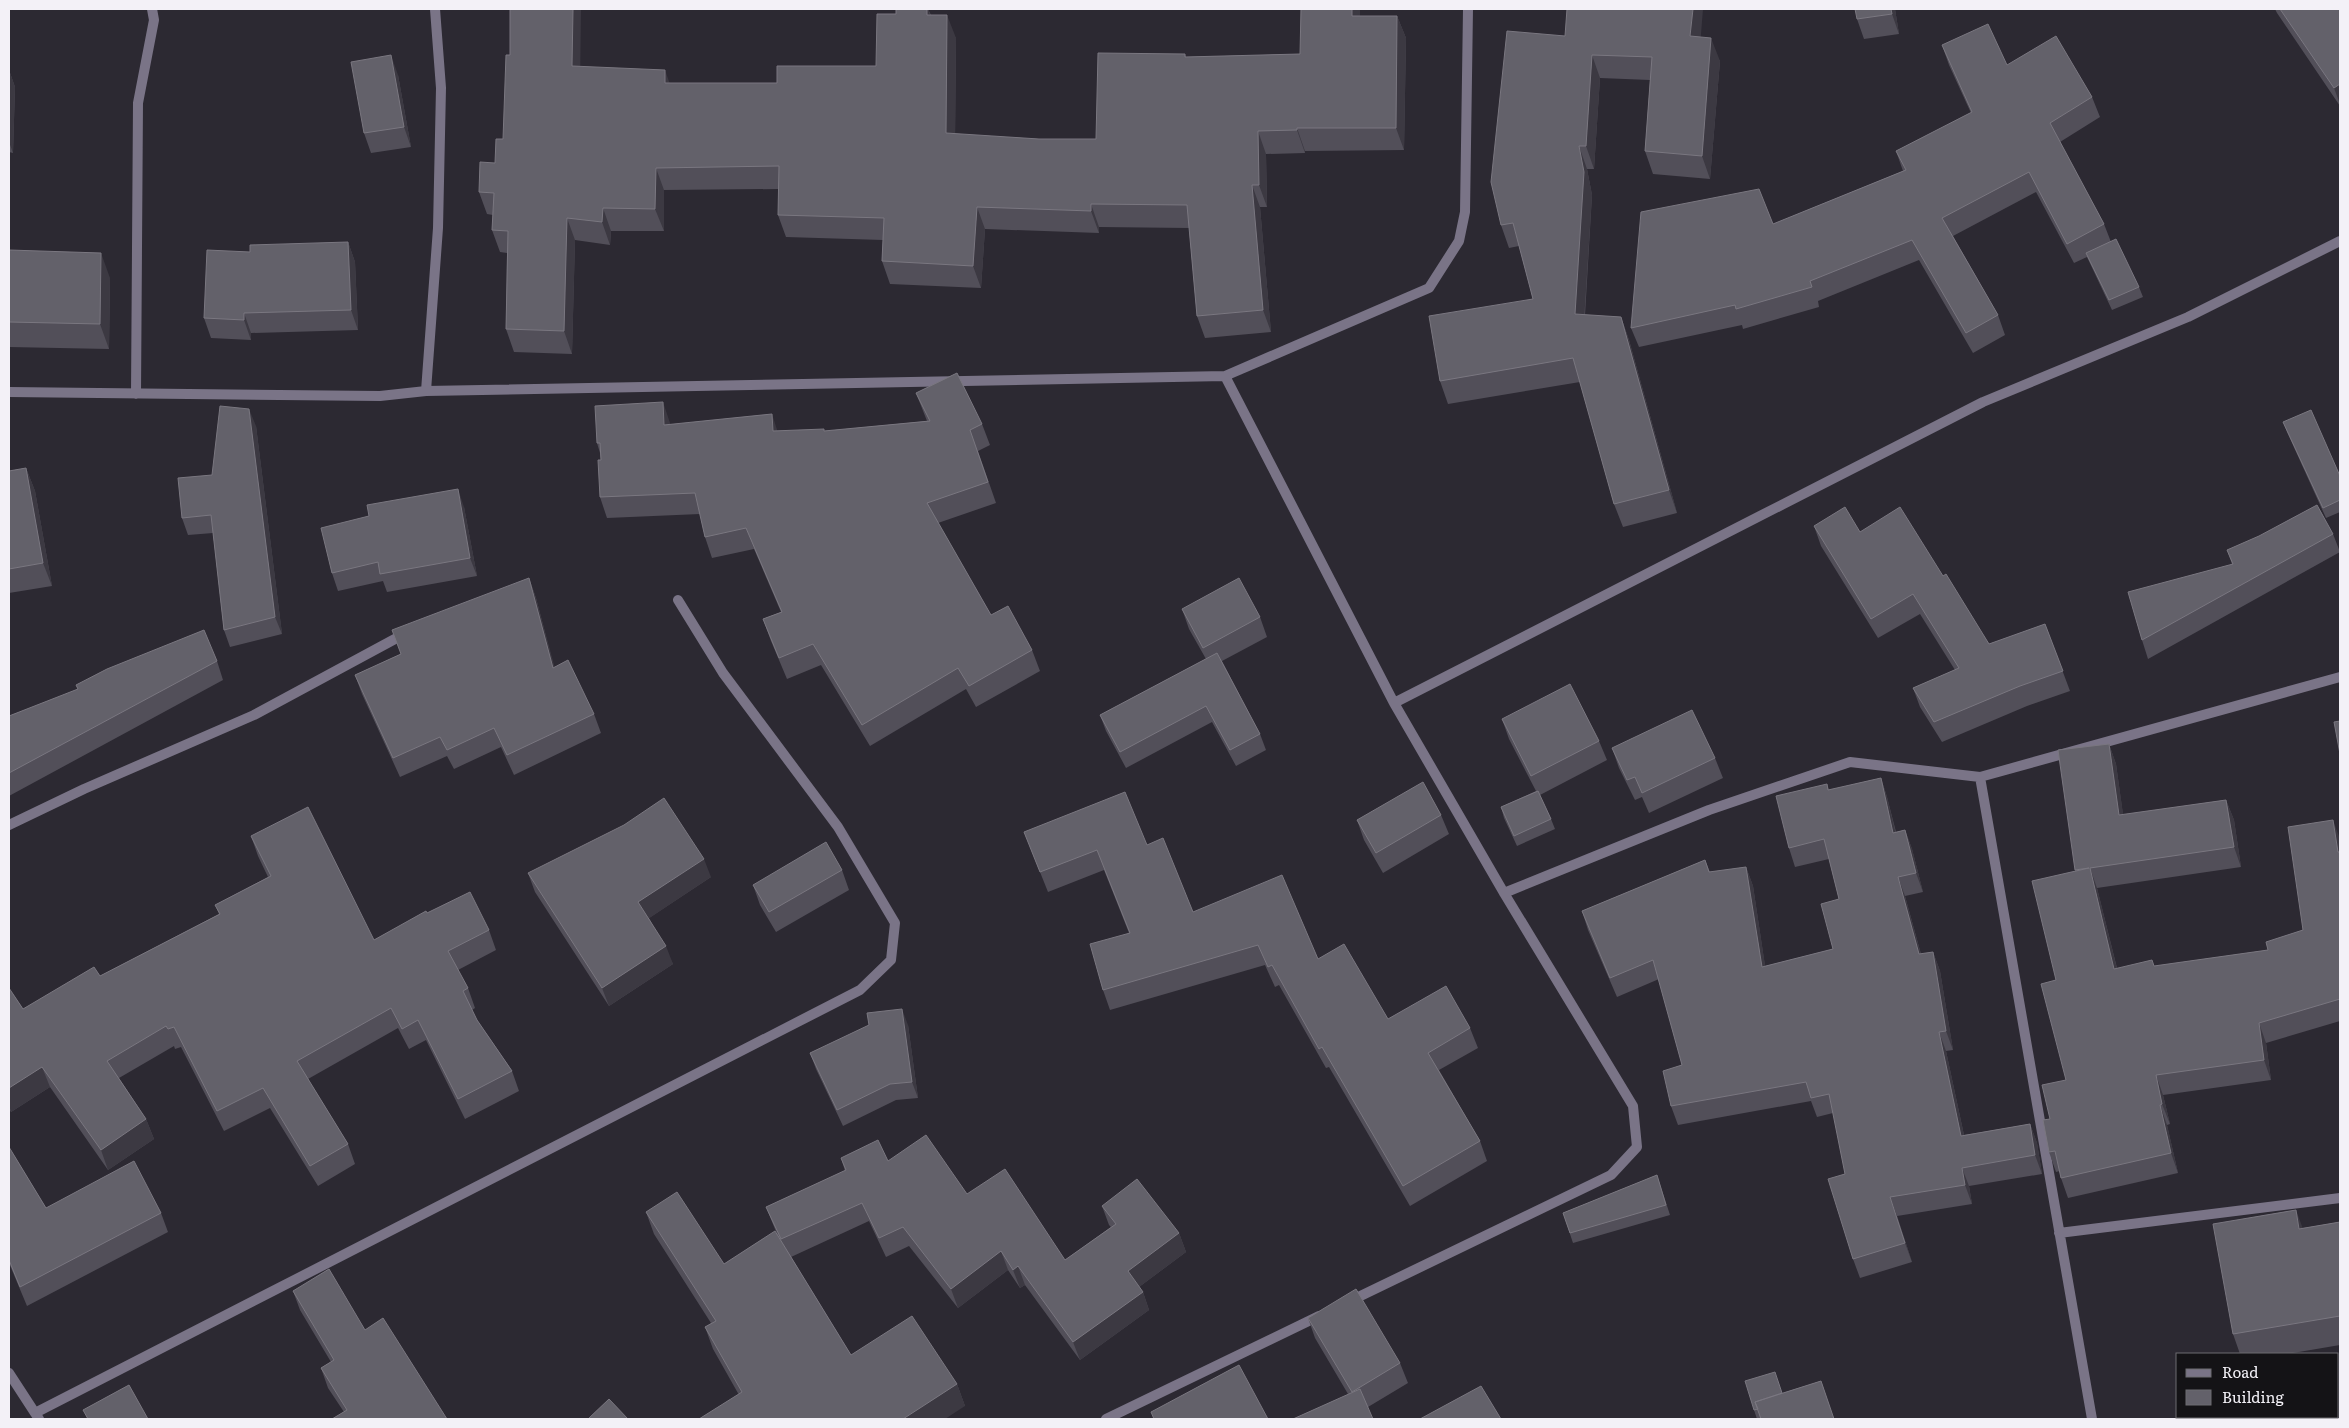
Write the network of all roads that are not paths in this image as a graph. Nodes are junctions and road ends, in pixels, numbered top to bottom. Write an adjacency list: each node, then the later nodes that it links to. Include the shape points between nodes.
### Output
1 (152, 9): 8 (street, via 154,20 138,103)
2 (435, 9): 6 (street, via 441,88 438,218)
3 (1468, 9): 5 (street, via 1465,212 1460,241 1429,288)
4 (2340, 241): 12 (street, via 2188,317 1983,402)
5 (1225, 376): 6 (street); 12 (street)
6 (426, 391): 8 (street, via 380,396)
7 (9, 392): 8 (street)
8 (136, 394)
9 (678, 600): 19 (street, via 723,673 838,826 857,858 895,923 891,960 860,990)
10 (416, 628): 14 (street, via 254,715)
11 (2340, 677): 13 (street)
12 (1394, 703): 15 (street)
13 (1980, 777): 15 (street, via 1850,762 1709,810); 17 (street)
14 (9, 825)
15 (1504, 893): 20 (street, via 1633,1106 1638,1147 1611,1175)
16 (2340, 1198): 17 (street)
17 (2059, 1233): 21 (street)
18 (9, 1373): 19 (street)
19 (37, 1416)
20 (1106, 1419)
21 (2092, 1419)

